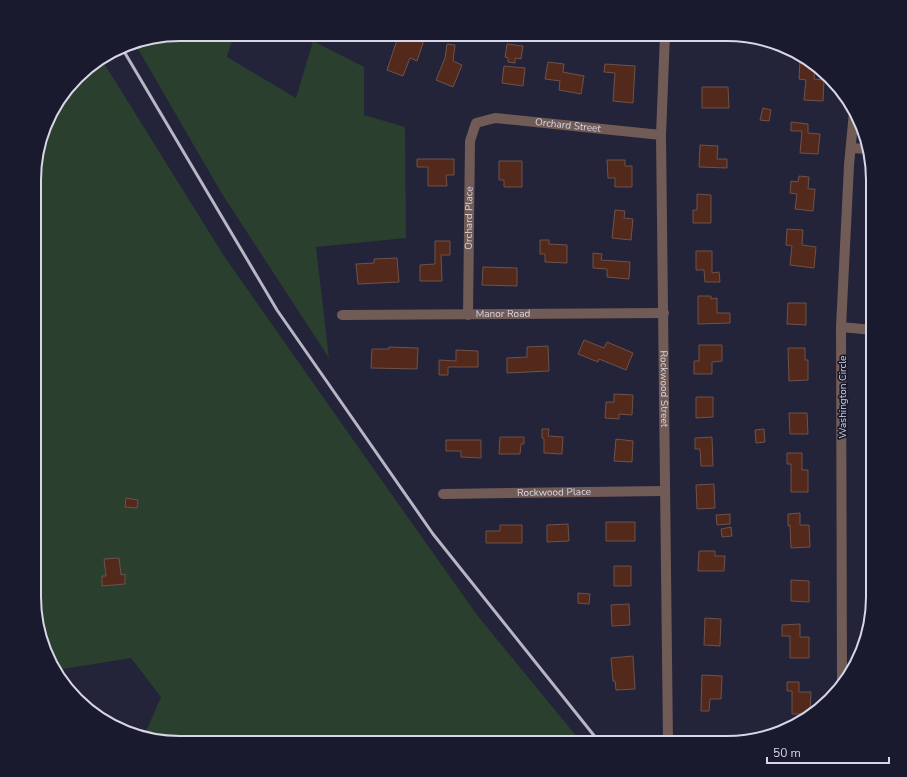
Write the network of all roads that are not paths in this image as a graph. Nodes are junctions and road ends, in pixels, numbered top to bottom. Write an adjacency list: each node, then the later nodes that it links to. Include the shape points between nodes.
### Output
1 (665, 41): 4 (street, Rockwood Street)
2 (853, 122): 5 (street, Washington Circle)
3 (476, 123): 4 (street, Orchard Street, via 495,118); 9 (street, Orchard Place, via 470,142)
4 (662, 134): 7 (street, Rockwood Street)
5 (851, 148): 6 (street); 10 (street, Washington Circle)
6 (862, 149)
7 (664, 313): 9 (street, Manor Road); 12 (street, Rockwood Street)
8 (342, 315): 9 (street, Manor Road)
9 (468, 315)
10 (841, 328): 11 (street); 14 (street, Washington Circle)
11 (866, 330)
12 (664, 491): 13 (street, Rockwood Place); 15 (street, Rockwood Street)
13 (443, 494)
14 (842, 675)
15 (668, 736)

